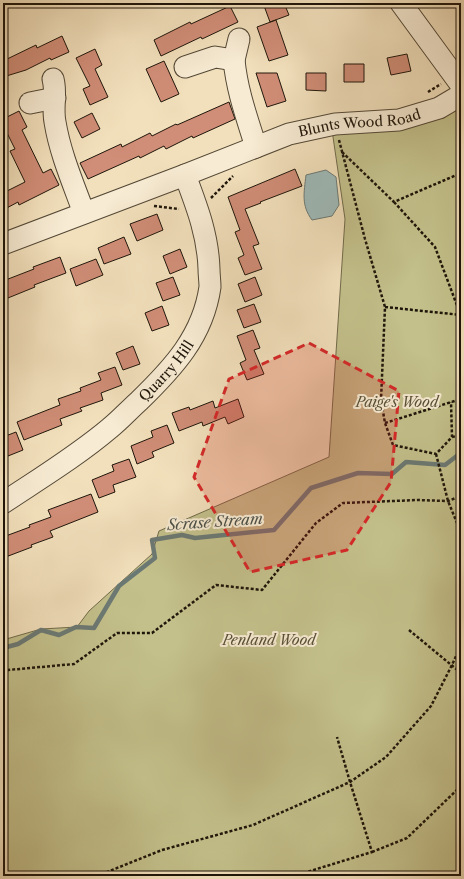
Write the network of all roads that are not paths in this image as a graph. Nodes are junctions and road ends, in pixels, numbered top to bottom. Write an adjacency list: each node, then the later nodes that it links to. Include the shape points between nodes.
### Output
1 (401, 3): 5 (street)
2 (239, 38): 3 (street)
3 (234, 60): 4 (street, via 215,57); 8 (street, via 236,80)
4 (185, 67)
5 (461, 85)
6 (461, 95): 8 (street, Blunts Wood Road, via 439,108 398,120 335,124 289,134)
7 (30, 104): 10 (street, via 54,88 54,120 62,154)
8 (256, 147): 9 (street, Blunts Wood Road)
9 (185, 175): 10 (street, Blunts Wood Road); 12 (street, Quarry Hill, via 206,235 209,263 210,286 205,309 193,337 178,360 110,428 65,462)
10 (84, 213): 11 (street, Blunts Wood Road)
11 (3, 244)
12 (3, 503)

